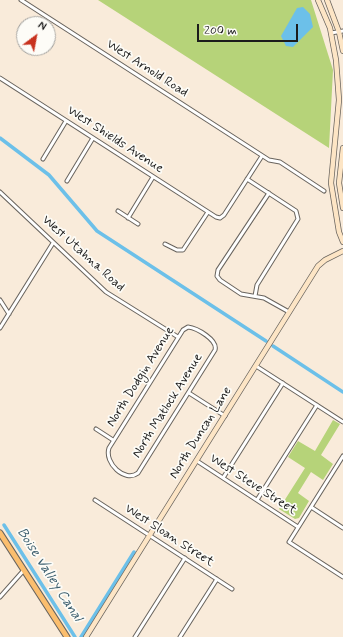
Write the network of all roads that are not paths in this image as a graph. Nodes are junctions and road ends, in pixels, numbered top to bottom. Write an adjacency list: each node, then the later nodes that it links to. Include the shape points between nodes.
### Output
1 (21, 0): 12 (street, West Arnold Road)
2 (318, 0): 5 (street)
3 (327, 0): 4 (street)
4 (341, 31): 5 (street); 6 (street)
5 (331, 33): 10 (street, via 339,100)
6 (343, 51)
7 (0, 78): 8 (street, West Shields Avenue)
8 (66, 121): 9 (street, West Shields Avenue); 13 (street)
9 (93, 138): 14 (street, West Shields Avenue); 16 (street)
10 (335, 144): 11 (street); 25 (street, via 331,183)
11 (343, 148): 20 (street, via 339,183)
12 (262, 156): 15 (street); 17 (street, West Arnold Road, via 278,161)
13 (43, 159)
14 (154, 177): 22 (street, West Shields Avenue); 23 (street)
15 (247, 179): 19 (street); 22 (street, West Shields Avenue, via 224,216 220,218)
16 (67, 181)
17 (324, 191)
18 (0, 192): 26 (street, West Utahna Road)
19 (269, 193): 29 (street, via 296,211 298,219 257,285); 29 (street, via 218,270 217,276 241,294)
20 (343, 208)
21 (118, 211): 23 (street)
22 (208, 212): 27 (street, via 184,249 181,251)
23 (128, 218): 24 (street)
24 (138, 224)
25 (343, 242)
26 (54, 243): 32 (street); 34 (street, West Utahna Road, via 106,292)
27 (166, 244)
28 (343, 251): 31 (street, North Duncan Lane, via 318,266)
29 (255, 296): 31 (street, via 269,300)
30 (0, 300): 32 (street)
31 (290, 313): 36 (street, North Duncan Lane)
32 (9, 314): 33 (street)
33 (0, 328)
34 (178, 337): 35 (street, North Dodgin Avenue, via 183,330 193,328 214,341); 43 (street, North Dodgin Avenue)
35 (216, 345): 38 (street, North Matlock Avenue)
36 (256, 366): 37 (street); 40 (street, North Duncan Lane)
37 (282, 382): 39 (street); 46 (street)
38 (189, 393): 40 (street); 43 (street, North Matlock Avenue, via 134,476 128,476 110,464 108,452)
39 (317, 405): 41 (street); 48 (street)
40 (225, 416): 45 (street, North Duncan Lane)
41 (343, 422)
42 (96, 429): 43 (street)
43 (113, 440)
44 (343, 456): 49 (street)
45 (197, 461): 46 (street, West Steve Street); 53 (street, North Duncan Lane)
46 (223, 478): 48 (street, West Steve Street)
47 (95, 500): 53 (street, West Sloan Street)
48 (257, 500): 50 (street, West Steve Street)
49 (311, 507): 50 (street); 51 (street)
50 (298, 527): 56 (street, via 289,542)
51 (343, 528)
52 (0, 533): 55 (main road)
53 (150, 536): 54 (street, West Sloan Street); 61 (street, North Duncan Lane)
54 (185, 558): 57 (street, West Sloan Street); 62 (street)
55 (24, 570): 59 (street); 60 (main road)
56 (343, 577)
57 (217, 579): 58 (street, West Sloan Street); 63 (street)
58 (232, 589)
59 (0, 597)
60 (67, 637)
61 (86, 637)
62 (135, 637)
63 (180, 637)

